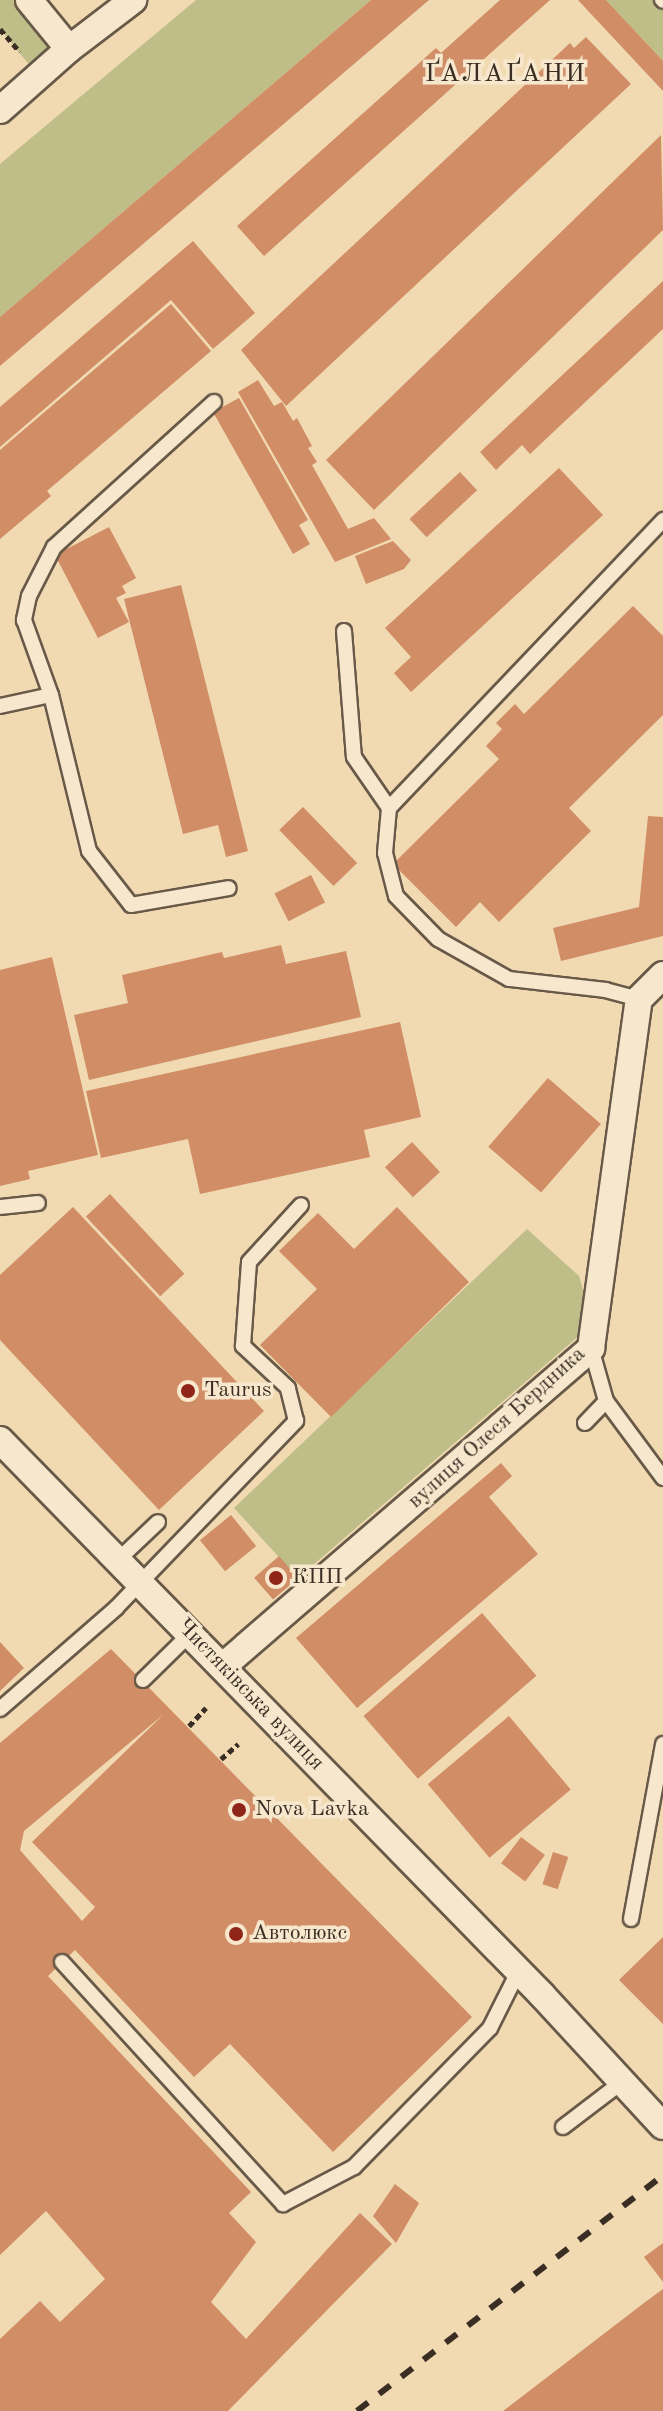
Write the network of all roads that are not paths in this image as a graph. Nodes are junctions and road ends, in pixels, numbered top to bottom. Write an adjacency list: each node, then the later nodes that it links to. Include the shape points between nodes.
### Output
1 (29, 0): 3 (street)
2 (133, 0): 3 (street)
3 (69, 49): 4 (street)
4 (0, 110)
5 (214, 402): 8 (lane, via 54,547 29,596 24,620)
6 (663, 520): 10 (lane)
7 (344, 631): 10 (lane, via 354,757)
8 (51, 695): 9 (lane); 11 (lane, via 89,851 131,905)
9 (0, 706)
10 (389, 808): 13 (lane, via 385,853 396,896 438,939 509,979)
11 (229, 888)
12 (663, 975): 13 (street)
13 (639, 999): 17 (street, вулиця Олеся Бердника)
14 (38, 1203): 16 (lane)
15 (301, 1205): 24 (lane, via 249,1262 243,1346 288,1388 296,1421)
16 (0, 1207)
17 (591, 1348): 18 (lane); 26 (street, вулиця Олеся Бердника)
18 (606, 1401): 19 (lane); 21 (lane)
19 (585, 1423)
20 (0, 1440): 23 (street, Чистяківська вулиця)
21 (663, 1478)
22 (158, 1522): 23 (lane)
23 (118, 1560): 24 (street, Чистяківська вулиця)
24 (138, 1581): 25 (street, Чистяківська вулиця); 28 (lane, via 116,1608)
25 (190, 1634): 26 (street, Чистяківська вулиця); 27 (lane)
26 (222, 1667): 32 (street, Чистяківська вулиця)
27 (143, 1680)
28 (0, 1709)
29 (663, 1744): 30 (lane)
30 (631, 1919)
31 (62, 1962): 32 (lane, via 283,2204 354,2167 490,2028)
32 (518, 1972): 33 (street, Чистяківська вулиця)
33 (622, 2082): 34 (street, Чистяківська вулиця); 35 (lane)
34 (663, 2126)
35 (563, 2127)

